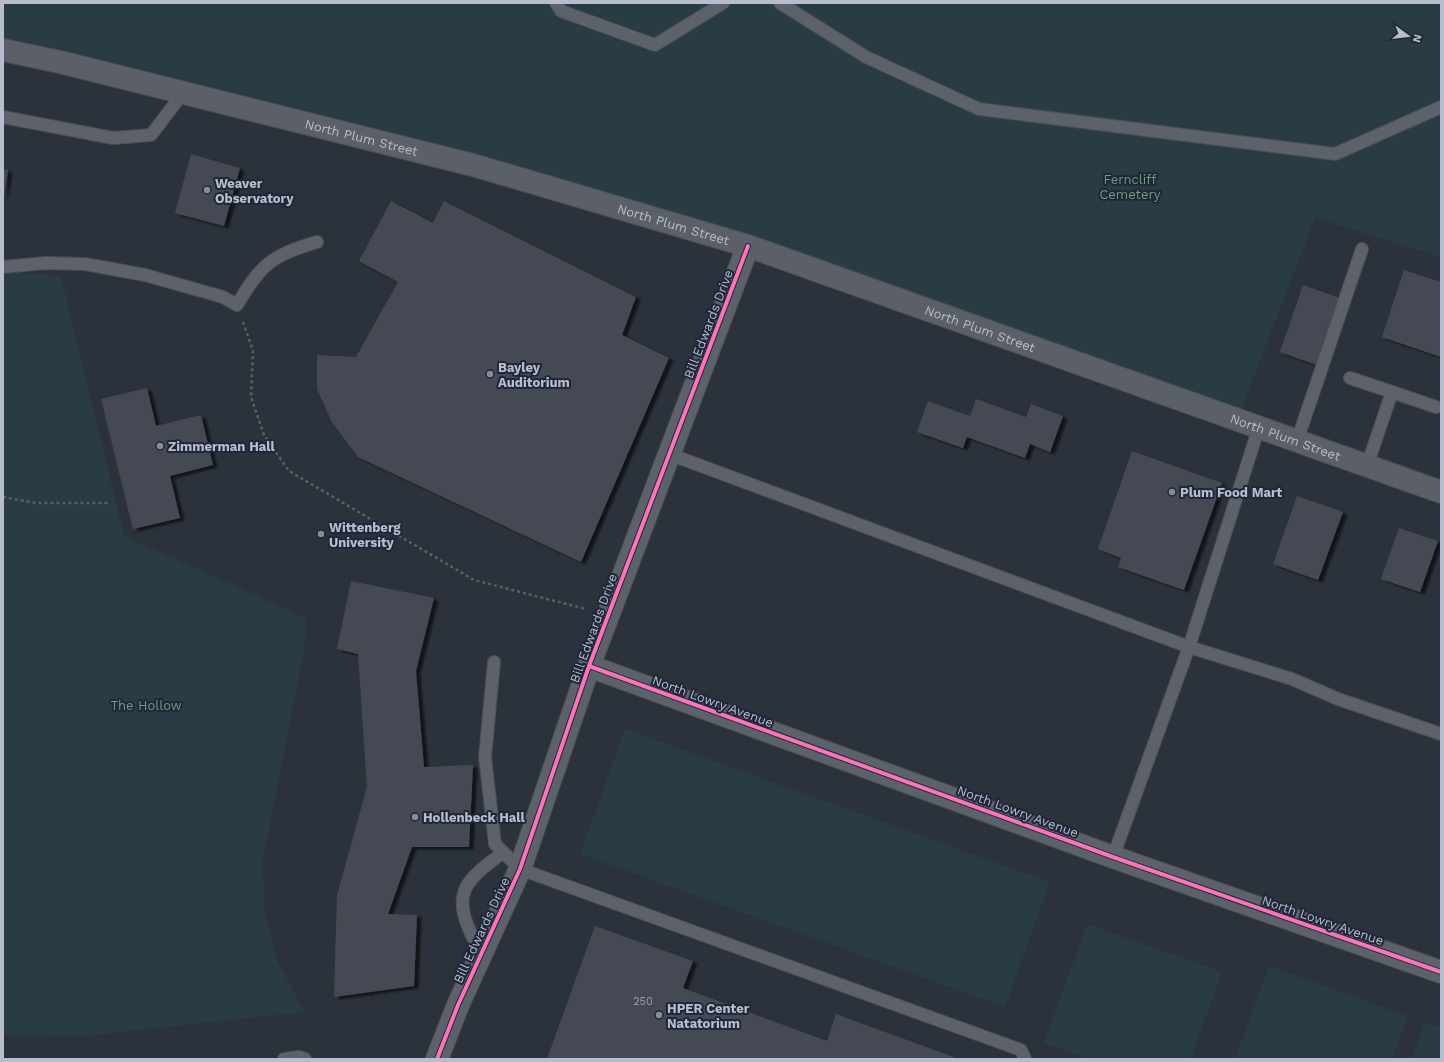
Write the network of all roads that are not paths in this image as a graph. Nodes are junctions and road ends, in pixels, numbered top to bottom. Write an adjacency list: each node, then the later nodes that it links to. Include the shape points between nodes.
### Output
1 (556, 3): 2 (lane, via 561,11 655,45)
2 (723, 3)
3 (780, 3): 6 (lane, via 866,57 978,109 1335,154)
4 (3, 50): 5 (main road, North Plum Street)
5 (183, 93): 7 (lane, via 151,135 113,138); 9 (main road, North Plum Street, via 473,165)
6 (1441, 107)
7 (3, 117)
8 (317, 242): 11 (lane, via 289,250 267,263 252,280 237,305 223,297 145,275 85,264 46,263)
9 (748, 246): 15 (main road, North Plum Street); 17 (street, Bill Edwards Drive)
10 (1362, 248): 16 (lane)
11 (3, 267)
12 (1350, 378): 13 (lane)
13 (1392, 392): 14 (lane); 18 (lane)
14 (1436, 407)
15 (1259, 427): 16 (main road, North Plum Street); 20 (lane)
16 (1297, 441): 18 (main road, North Plum Street)
17 (669, 454): 20 (lane); 22 (street, Bill Edwards Drive)
18 (1367, 466): 19 (main road, North Plum Street)
19 (1441, 492)
20 (1188, 647): 23 (lane, via 1292,679); 25 (lane)
21 (494, 662): 24 (lane, via 485,757 495,844)
22 (589, 666): 25 (street, North Lowry Avenue); 26 (street, Bill Edwards Drive)
23 (1441, 734)
24 (503, 852): 26 (lane); 27 (lane, via 470,879 462,897 462,912 474,942)
25 (1113, 856): 28 (street, North Lowry Avenue)
26 (520, 869): 27 (street, Bill Edwards Drive); 32 (lane, via 1021,1050)
27 (483, 950): 31 (street, Bill Edwards Drive)
28 (1441, 972)
29 (284, 1059): 30 (lane)
30 (305, 1059)
31 (437, 1059)
32 (1025, 1059)

